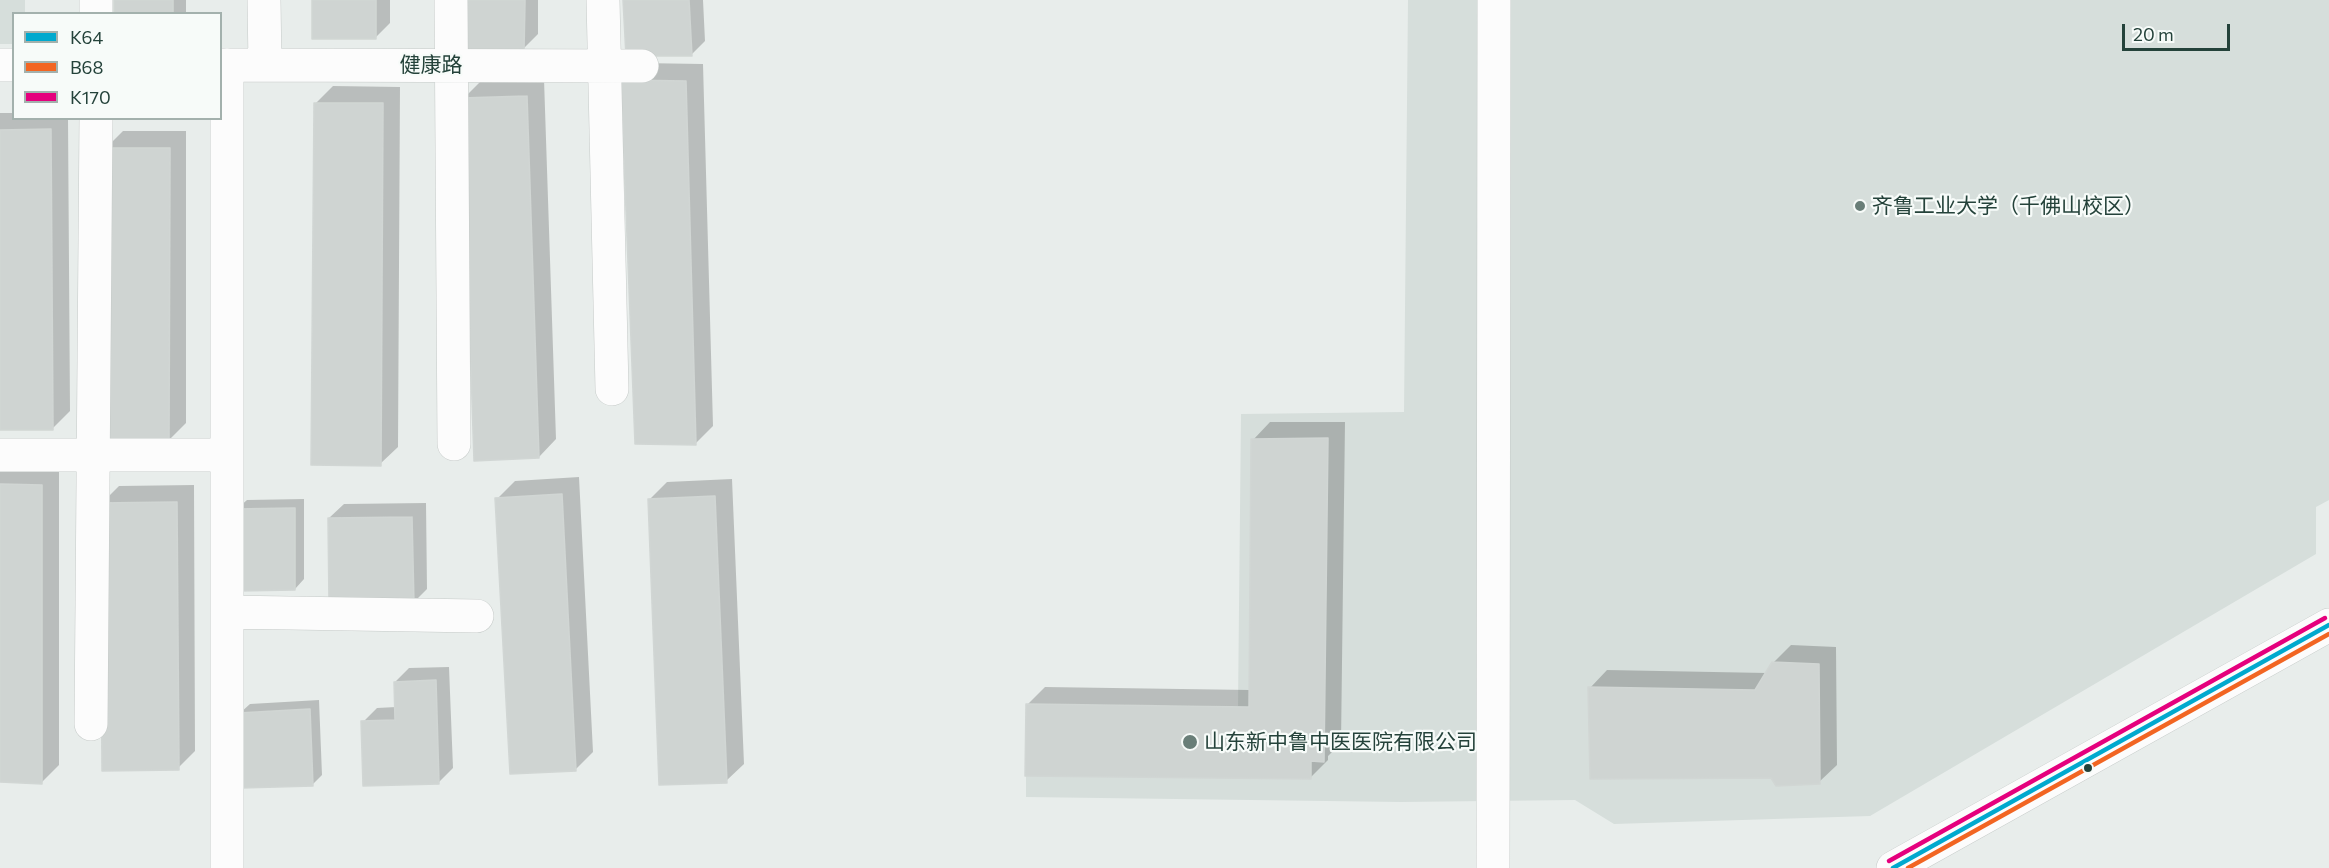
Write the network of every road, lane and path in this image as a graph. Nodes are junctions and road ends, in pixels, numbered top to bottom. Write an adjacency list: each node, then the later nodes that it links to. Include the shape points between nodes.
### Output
1 (264, 0): 6 (street)
2 (451, 0): 7 (street)
3 (603, 0): 8 (street)
4 (1494, 0): 21 (street)
5 (224, 65): 6 (street, 健康路); 15 (street)
6 (265, 65): 7 (street, 健康路)
7 (452, 66): 8 (street, 健康路); 12 (street)
8 (604, 66): 9 (street, 健康路); 11 (street)
9 (642, 66)
10 (96, 120): 14 (street)
11 (612, 389)
12 (454, 444)
13 (0, 455): 14 (street)
14 (94, 455): 15 (street); 19 (street)
15 (227, 455): 16 (street)
16 (227, 612): 17 (street); 20 (street)
17 (477, 616)
18 (2329, 625): 22 (street)
19 (91, 724)
20 (227, 868)
21 (1493, 868)
22 (1893, 868)

